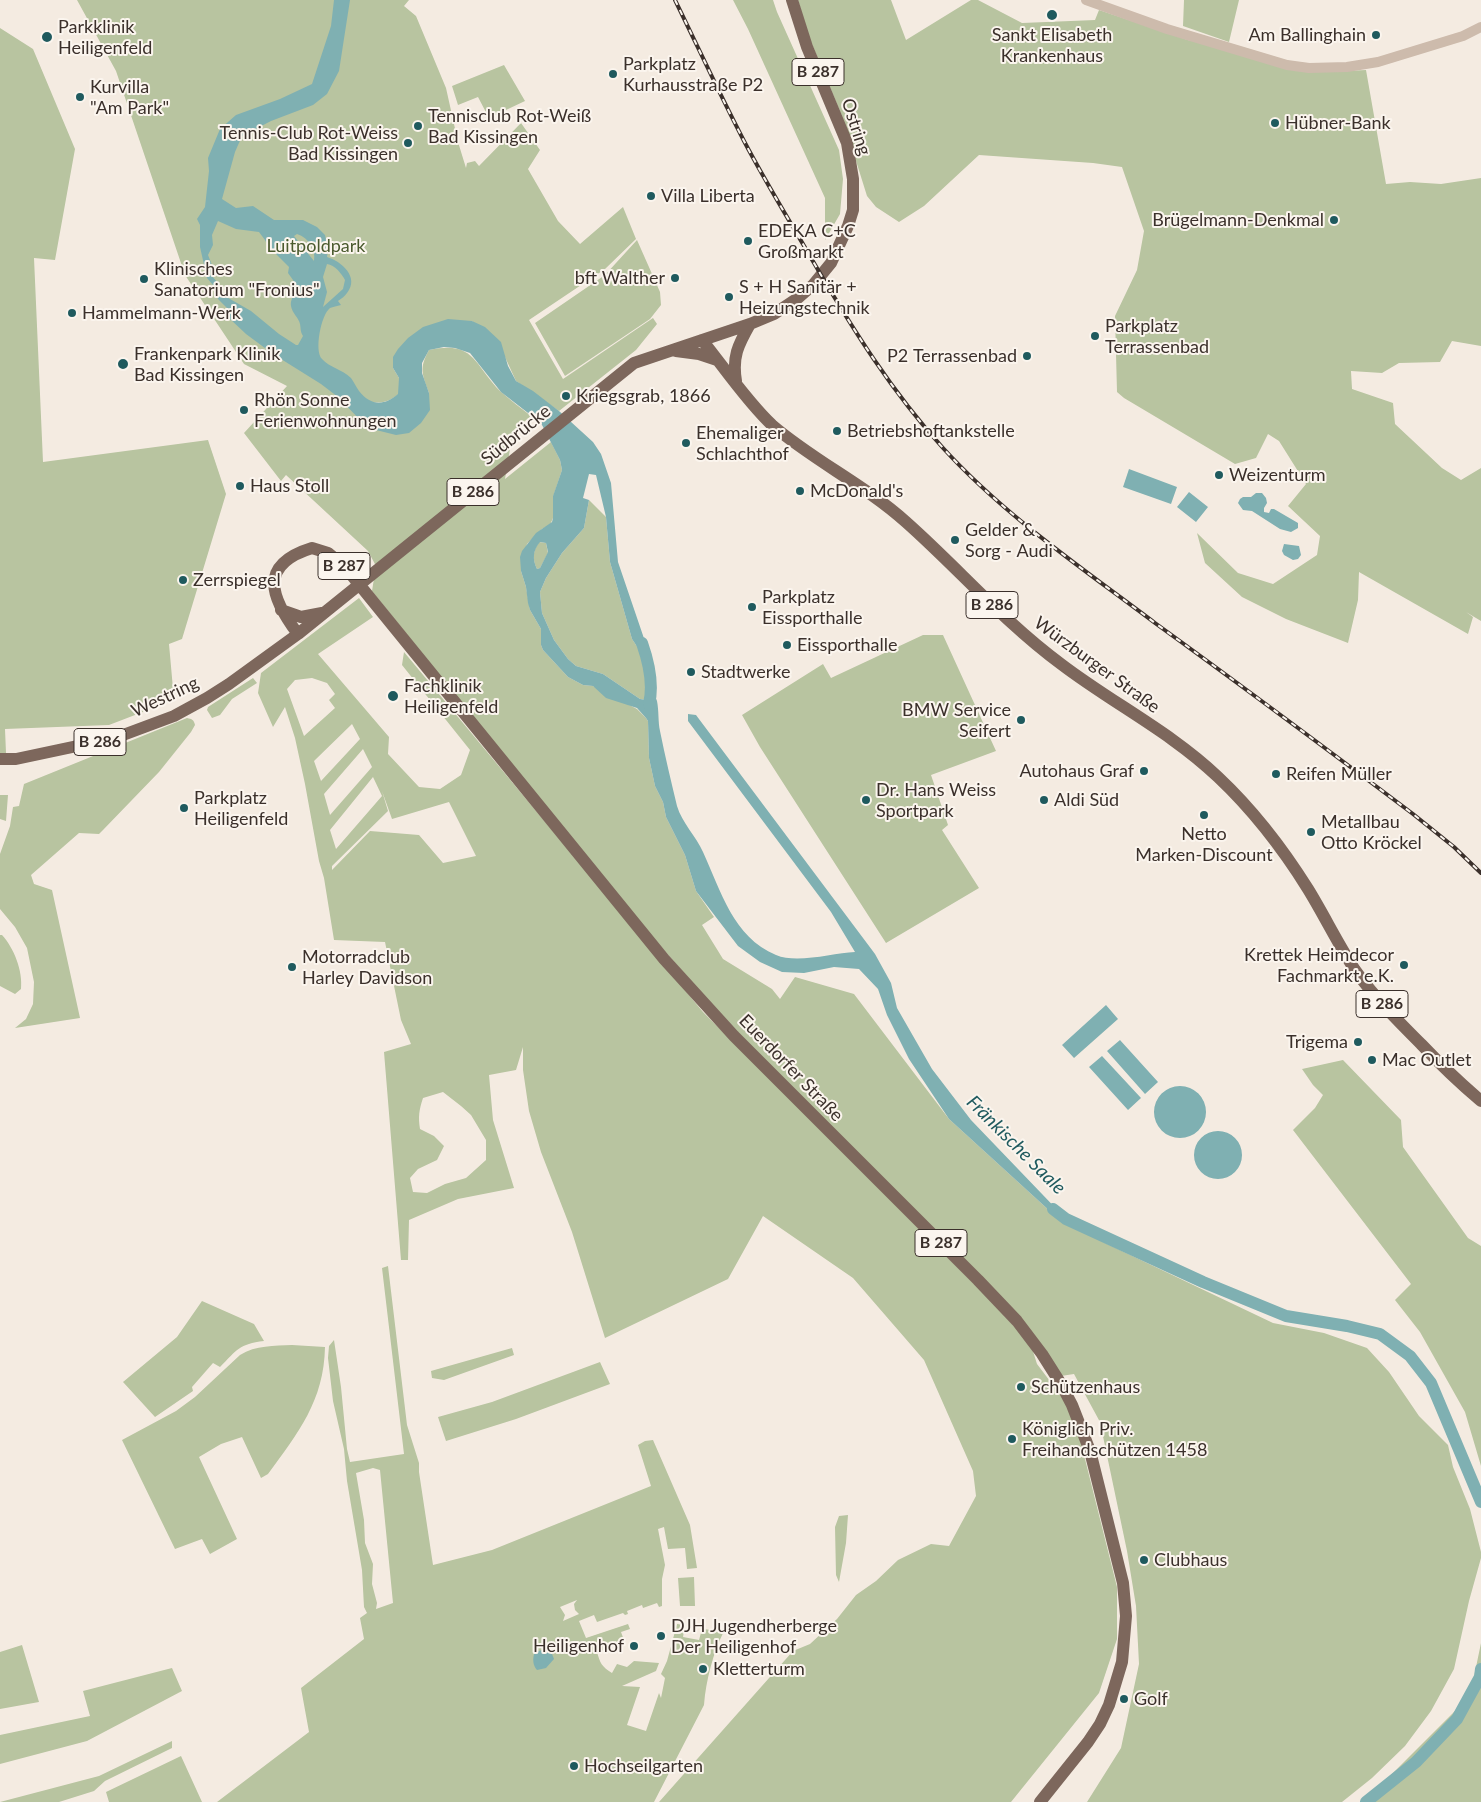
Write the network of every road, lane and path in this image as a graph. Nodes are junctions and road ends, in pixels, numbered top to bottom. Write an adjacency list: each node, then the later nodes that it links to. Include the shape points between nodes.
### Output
1 (792, 0): 4 (main road, Ostring / B 287, via 807,47 847,143 853,179 853,210 838,252 813,285 774,314)
2 (1086, 0): 3 (street, via 1167,29 1287,65 1309,68 1378,62 1464,36)
3 (1481, 27)
4 (750, 324): 5 (main road, Ostring / B 287); 8 (main road, via 735,356)
5 (702, 340): 6 (main road, Südbrücke); 7 (main road, Würzburger Straße / B 286)
6 (669, 350): 7 (main road); 10 (main road, Südbrücke / B 286, via 634,363 605,385)
7 (720, 361): 8 (main road, Würzburger Straße / B 286)
8 (736, 382): 13 (main road, Würzburger Straße / B 286, via 772,425 904,521 1045,652 1208,767 1262,826 1307,888 1345,954 1372,992 1436,1060)
9 (281, 610): 10 (main road, via 301,617); 11 (main road, Euerdorfer Straße / B 287); 14 (main road, Euerdorfer Straße / B 287, via 274,593 274,581 290,556 312,548 328,553 346,567 664,959 772,1074 978,1280 1017,1321 1042,1354 1072,1405 1090,1452 1123,1583 1126,1616 1122,1662 1109,1705 1100,1724)
10 (324, 612): 11 (main road, B 286)
11 (298, 634): 12 (main road, Westring / B 286, via 229,684 174,716 97,743)
12 (0, 759)
13 (1481, 1101)
14 (1040, 1802)

